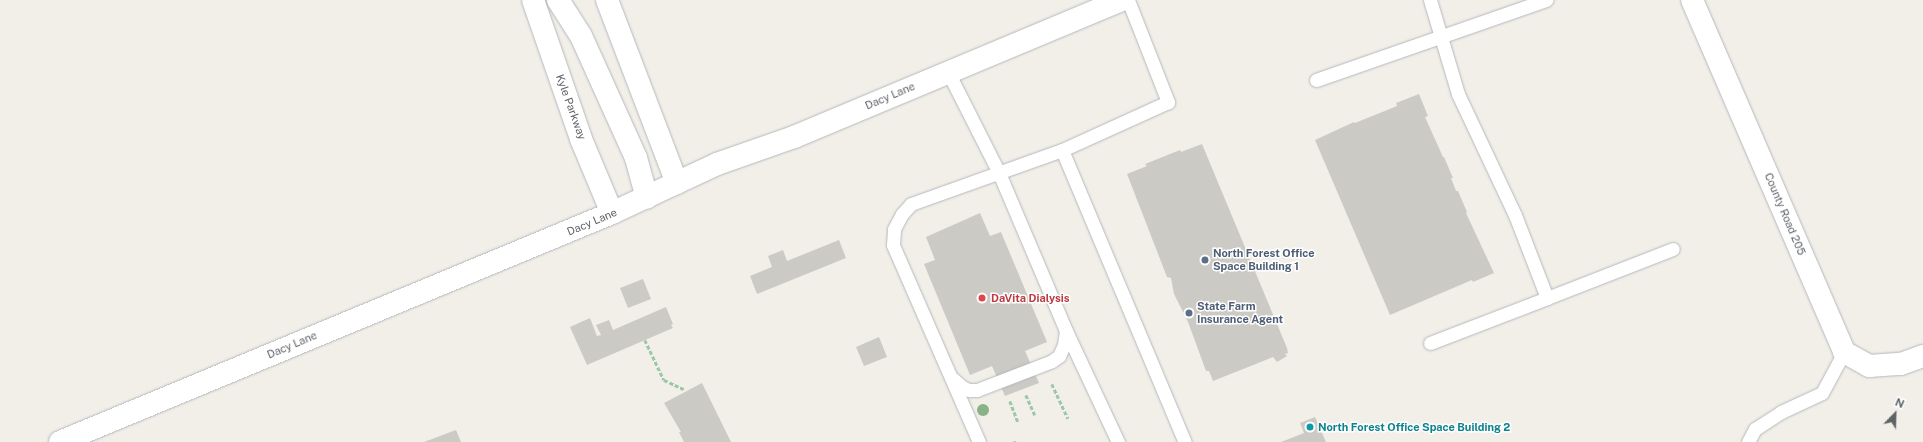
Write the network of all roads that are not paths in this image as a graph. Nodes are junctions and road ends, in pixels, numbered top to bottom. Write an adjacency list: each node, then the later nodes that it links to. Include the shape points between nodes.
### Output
1 (533, 0): 16 (street, Kyle Parkway, via 581,139)
2 (558, 0): 15 (street, via 580,36 636,158)
3 (607, 0): 14 (street)
4 (1122, 0): 10 (street, Dacy Lane)
5 (1128, 0): 12 (lane, via 1168,102)
6 (1430, 0): 9 (lane)
7 (1546, 0): 9 (lane)
8 (1692, 0): 21 (street, County Road 205)
9 (1440, 36): 11 (lane); 18 (lane, via 1458,94 1515,215)
10 (948, 72): 13 (lane); 14 (street, Dacy Lane, via 794,137 717,164)
11 (1316, 80)
12 (1062, 150): 13 (lane); 27 (lane)
13 (999, 174): 19 (lane); 23 (lane, via 911,204 894,229 893,245)
14 (677, 183): 15 (street, Dacy Lane)
15 (647, 198): 16 (street, Dacy Lane)
16 (612, 213): 24 (street, Dacy Lane)
17 (1673, 249): 18 (lane)
18 (1547, 298): 20 (lane)
19 (1066, 331): 23 (lane, via 1059,356 1052,361 977,390 962,387); 26 (lane)
20 (1430, 343)
21 (1844, 352): 22 (street, via 1868,366 1901,364); 28 (lane, via 1822,393 1782,412 1755,429)
22 (1923, 356)
23 (951, 377): 25 (lane)
24 (60, 442)
25 (979, 442)
26 (1118, 442)
27 (1185, 442)
28 (1748, 442)

